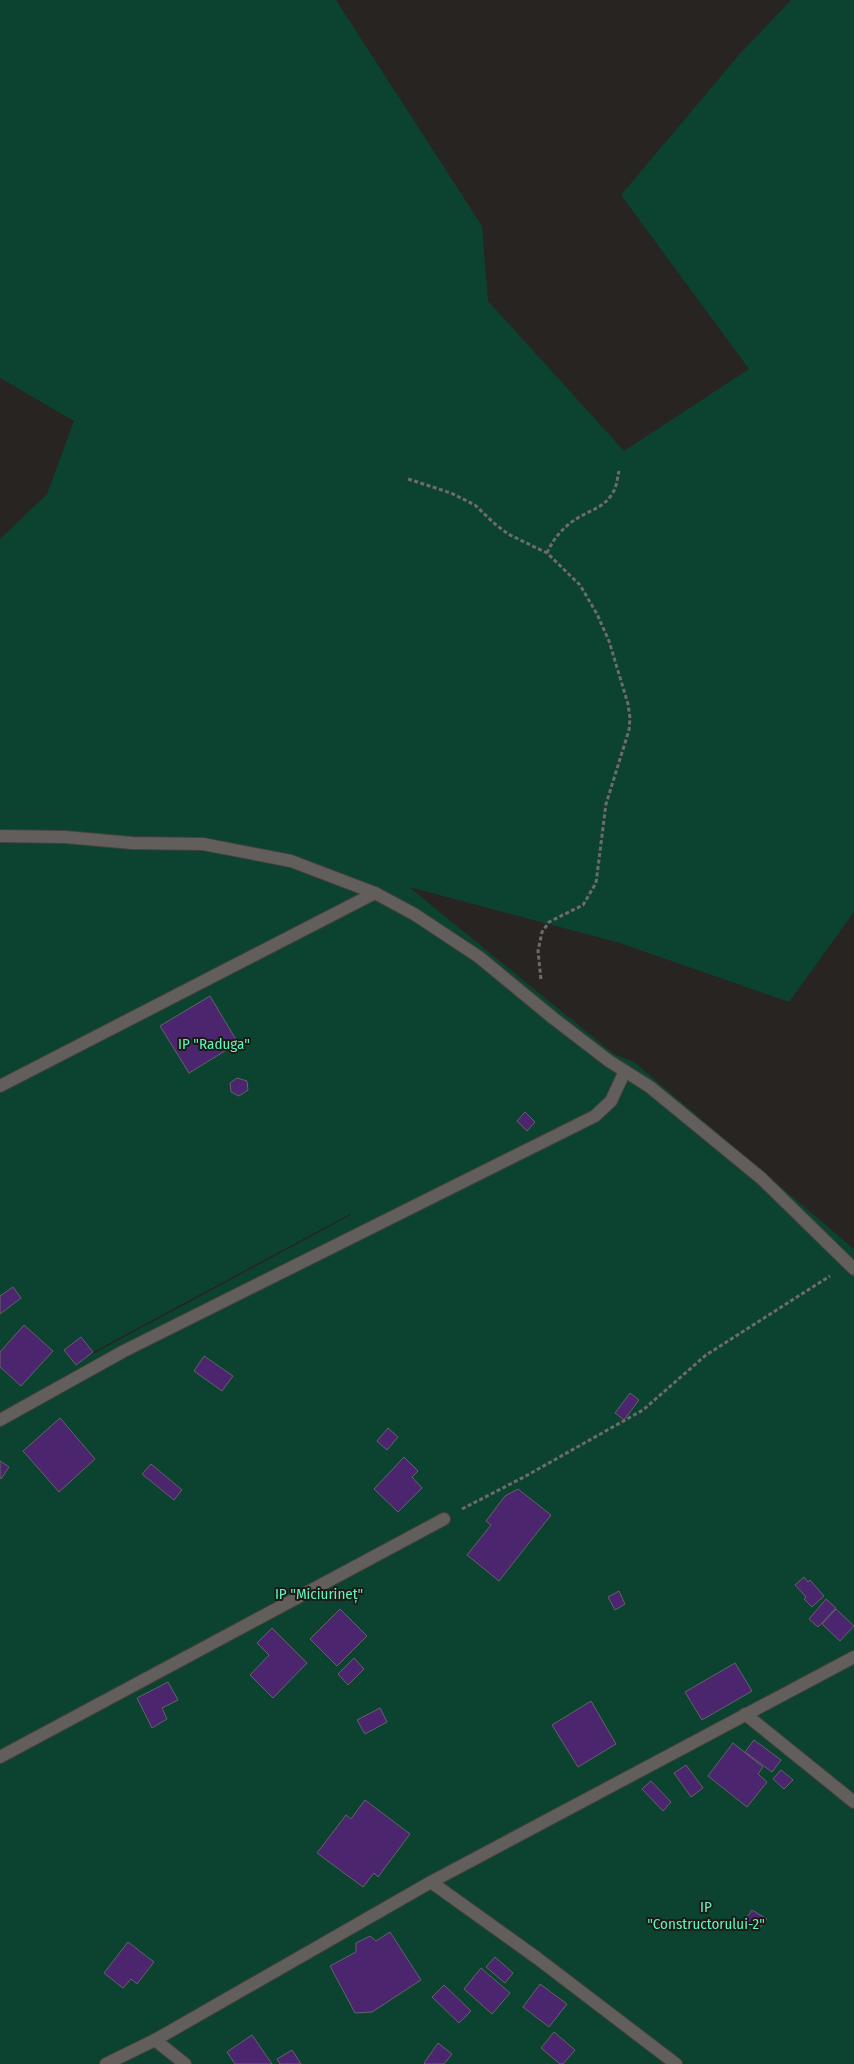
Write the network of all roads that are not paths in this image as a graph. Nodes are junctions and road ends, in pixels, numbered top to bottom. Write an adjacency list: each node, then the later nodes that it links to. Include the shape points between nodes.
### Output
1 (0, 836): 2 (street, via 203,844 291,861)
2 (375, 893): 3 (street, via 414,914 479,957 553,1018); 4 (street)
3 (626, 1071): 5 (street, via 761,1178); 6 (street, via 611,1101 595,1116 124,1351)
4 (0, 1086)
5 (851, 1267)
6 (0, 1420)
7 (444, 1519): 10 (street)
8 (854, 1657): 9 (street)
9 (745, 1714): 11 (street); 12 (street)
10 (0, 1757)
11 (854, 1802)
12 (431, 1882): 13 (street); 16 (street)
13 (155, 2040): 14 (street); 15 (street)
14 (106, 2064)
15 (185, 2064)
16 (676, 2064)

